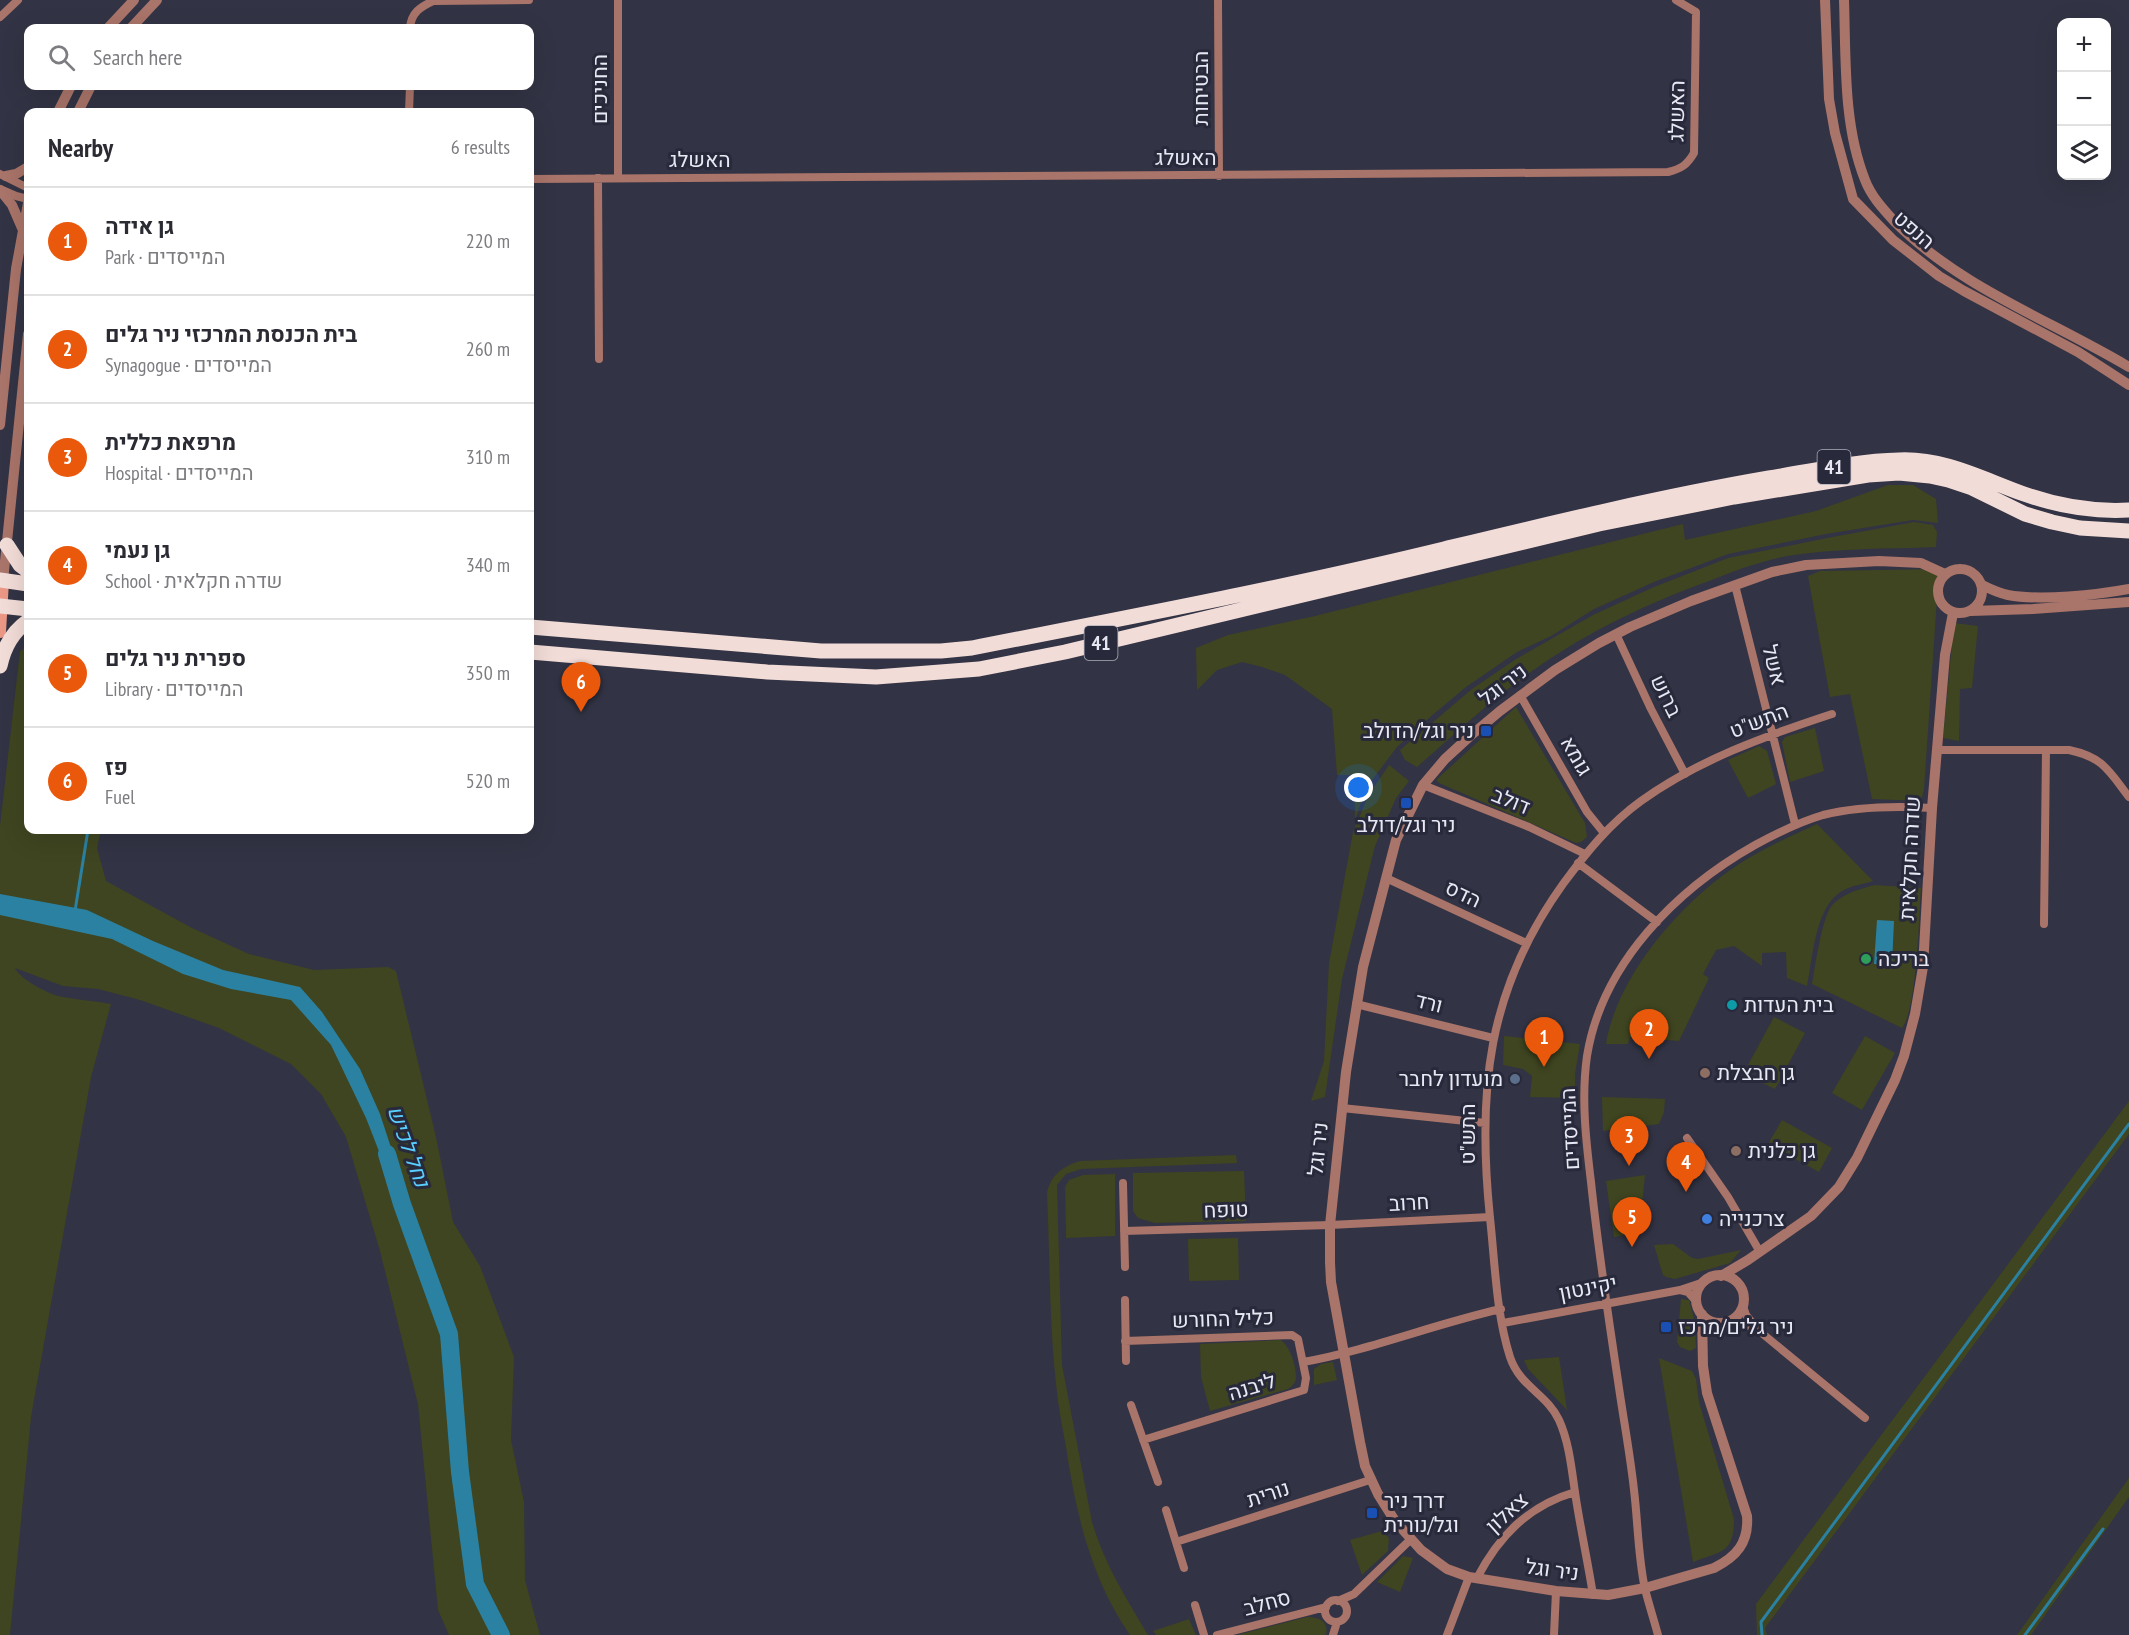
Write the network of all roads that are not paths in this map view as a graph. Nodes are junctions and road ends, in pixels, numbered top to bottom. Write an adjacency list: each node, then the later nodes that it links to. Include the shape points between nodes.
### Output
1 (18, 0): 10 (street)
2 (134, 0): 11 (street)
3 (158, 0): 12 (street)
4 (529, 0): 13 (street, via 433,1 420,7)
5 (618, 0): 25 (street, החניכים)
6 (1218, 0): 22 (street, הבטיחות)
7 (1676, 0): 22 (street, האשלג, via 1696,12 1694,153 1681,169)
8 (1825, 0): 34 (street, הנפט, via 1829,99 1853,199 1893,240 1939,276 2078,352)
9 (1844, 0): 32 (street, הנפט, via 1852,129 1865,182 1875,200 1945,265)
10 (0, 17)
11 (112, 24)
12 (134, 24)
13 (410, 24)
14 (70, 90): 17 (street)
15 (89, 90): 18 (street)
16 (410, 90): 19 (street)
17 (60, 108)
18 (80, 108)
19 (409, 108)
20 (24, 169): 21 (street)
21 (3, 175): 26 (street)
22 (1220, 176): 25 (street, האשלג)
23 (534, 178): 24 (street, האשלג)
24 (598, 178): 25 (street, האשלג); 31 (street)
25 (618, 178)
26 (24, 186)
27 (0, 189): 28 (street); 30 (street, via 18,214)
28 (24, 199)
29 (24, 225): 30 (street)
30 (23, 231): 35 (street)
31 (599, 359)
32 (2129, 368)
33 (24, 374): 38 (street)
34 (2129, 385)
35 (0, 425)
36 (2129, 510): 54 (highway, 41, via 2104,511 2061,504 1968,471 1900,459 1664,497 1440,550 972,648 821,651)
37 (2124, 532): 57 (highway, 41, via 2052,522 1948,480 1899,473 1868,475 1609,522 979,669 876,677 831,676)
38 (7, 545): 39 (highway); 41 (street)
39 (24, 568)
40 (1945, 574): 43 (street, ניר וגל, via 1911,561 1836,563 1772,572); 44 (street, via 1967,570); 52 (street, via 1938,585 1938,599)
41 (1, 580): 42 (highway); 48 (main road)
42 (24, 583)
43 (1735, 585): 56 (street, ניר וגל); 61 (street, אשל)
44 (1982, 585): 46 (street); 51 (street, via 1981,600)
45 (2129, 589): 46 (street)
46 (2020, 596): 50 (street)
47 (2129, 602): 50 (street)
48 (1, 606): 49 (highway); 55 (main road)
49 (24, 609)
50 (2019, 610): 51 (street)
51 (1971, 611): 52 (street)
52 (1953, 613): 62 (street, שדרה חקלאית, via 1945,655)
53 (24, 624): 58 (highway, via 7,645)
54 (534, 627)
55 (0, 632)
56 (1616, 634): 59 (street, ניר וגל); 64 (street, ברוש)
57 (534, 652)
58 (0, 666)
59 (1520, 695): 65 (street, ניר וגל, via 1445,759); 69 (street, גומא, via 1587,812)
60 (1832, 714): 61 (street, התש"ט)
61 (1772, 734): 64 (street, התש"ט); 68 (street, אשל)
62 (1937, 750): 63 (street); 67 (street, שדרה חקלאית)
63 (2046, 750): 66 (street, via 2069,750 2096,758); 74 (street)
64 (1685, 774): 69 (street, התש"ט, via 1642,800)
65 (1423, 785): 70 (street, דולב); 72 (street, ניר וגל, via 1401,826)
66 (2129, 797)
67 (1932, 808): 68 (street, המייסדים, via 1892,806 1842,811); 85 (street, שדרה חקלאית, via 1923,967 1911,1035 1898,1072 1839,1187 1810,1216)
68 (1795, 824): 73 (street, המייסדים, via 1713,871)
69 (1604, 833): 70 (street, התש"ט)
70 (1585, 854): 71 (street, התש"ט)
71 (1578, 863): 73 (street); 75 (street, התש"ט)
72 (1386, 878): 75 (street, הדס); 76 (street, ניר וגל)
73 (1657, 922): 94 (street, המייסדים, via 1617,975 1593,1030 1587,1057 1588,1155)
74 (2044, 924)
75 (1526, 943): 77 (street, התש"ט, via 1509,981)
76 (1356, 1004): 77 (street, ורד); 78 (street, ניר וגל)
77 (1493, 1038): 79 (street, התש"ט)
78 (1342, 1108): 79 (street); 83 (street, ניר וגל)
79 (1485, 1123): 82 (street, התש"ט)
80 (1688, 1138): 85 (street)
81 (1123, 1183): 84 (street)
82 (1490, 1217): 83 (street, חרוב); 96 (street, התש"ט)
83 (1330, 1225): 84 (street, טופח); 103 (street, ניר וגל, via 1331,1282)
84 (1124, 1231): 87 (street)
85 (1760, 1251): 86 (street, שדרה חקלאית)
86 (1748, 1260): 88 (street, שדרה חקלאית); 90 (street, via 1740,1274)
87 (1125, 1268)
88 (1721, 1275): 89 (street); 90 (street)
89 (1704, 1282): 91 (street, יקינטון); 93 (street)
90 (1740, 1287): 95 (street)
91 (1680, 1290): 93 (street); 94 (street, יקינטון)
92 (1125, 1300): 101 (street)
93 (1696, 1301): 97 (street)
94 (1606, 1303): 99 (street, יקינטון); 117 (street, המייסדים)
95 (1743, 1306): 98 (street, via 1738,1316); 100 (street)
96 (1501, 1309): 99 (street, התש"ט); 103 (street)
97 (1701, 1314): 98 (street, via 1709,1320); 102 (street, ניר וגל)
98 (1726, 1321): 100 (street); 102 (street, via 1707,1336)
99 (1503, 1323): 111 (street, התש"ט, via 1515,1370 1561,1423)
100 (1758, 1330): 107 (street)
101 (1125, 1341): 104 (street); 105 (street, כליל החורש, via 1286,1335 1298,1339)
102 (1704, 1347): 117 (street, ניר וגל, via 1707,1393 1744,1504 1747,1534 1738,1551 1724,1564)
103 (1344, 1355): 105 (street); 109 (street, ניר וגל)
104 (1126, 1361)
105 (1303, 1362): 108 (street, ליבנה, via 1304,1390)
106 (1131, 1405): 108 (street)
107 (1865, 1418)
108 (1143, 1440): 110 (street)
109 (1370, 1480): 113 (street, ניר וגל); 114 (street, נורית)
110 (1158, 1482)
111 (1575, 1492): 116 (street, צאלון, via 1538,1508 1496,1545); 120 (street, התש"ט)
112 (1166, 1510): 114 (street)
113 (1410, 1540): 116 (street, ניר וגל, via 1447,1569); 119 (street)
114 (1176, 1542): 115 (street)
115 (1185, 1568)
116 (1473, 1577): 118 (street, ניר וגל); 129 (street, צאלון)
117 (1645, 1588): 120 (street, ניר וגל); 131 (street, המייסדים)
118 (1556, 1591): 120 (street, ניר וגל); 130 (street)
119 (1354, 1594): 121 (street); 124 (street)
120 (1593, 1595)
121 (1338, 1601): 123 (street); 124 (street)
122 (1195, 1605): 126 (street)
123 (1326, 1607): 125 (street, via 1327,1618); 127 (street, סחלב)
124 (1346, 1610): 125 (street, via 1345,1617)
125 (1336, 1622): 128 (street)
126 (1204, 1635)
127 (1217, 1635)
128 (1333, 1635)
129 (1447, 1635)
130 (1554, 1635)
131 (1658, 1635)

